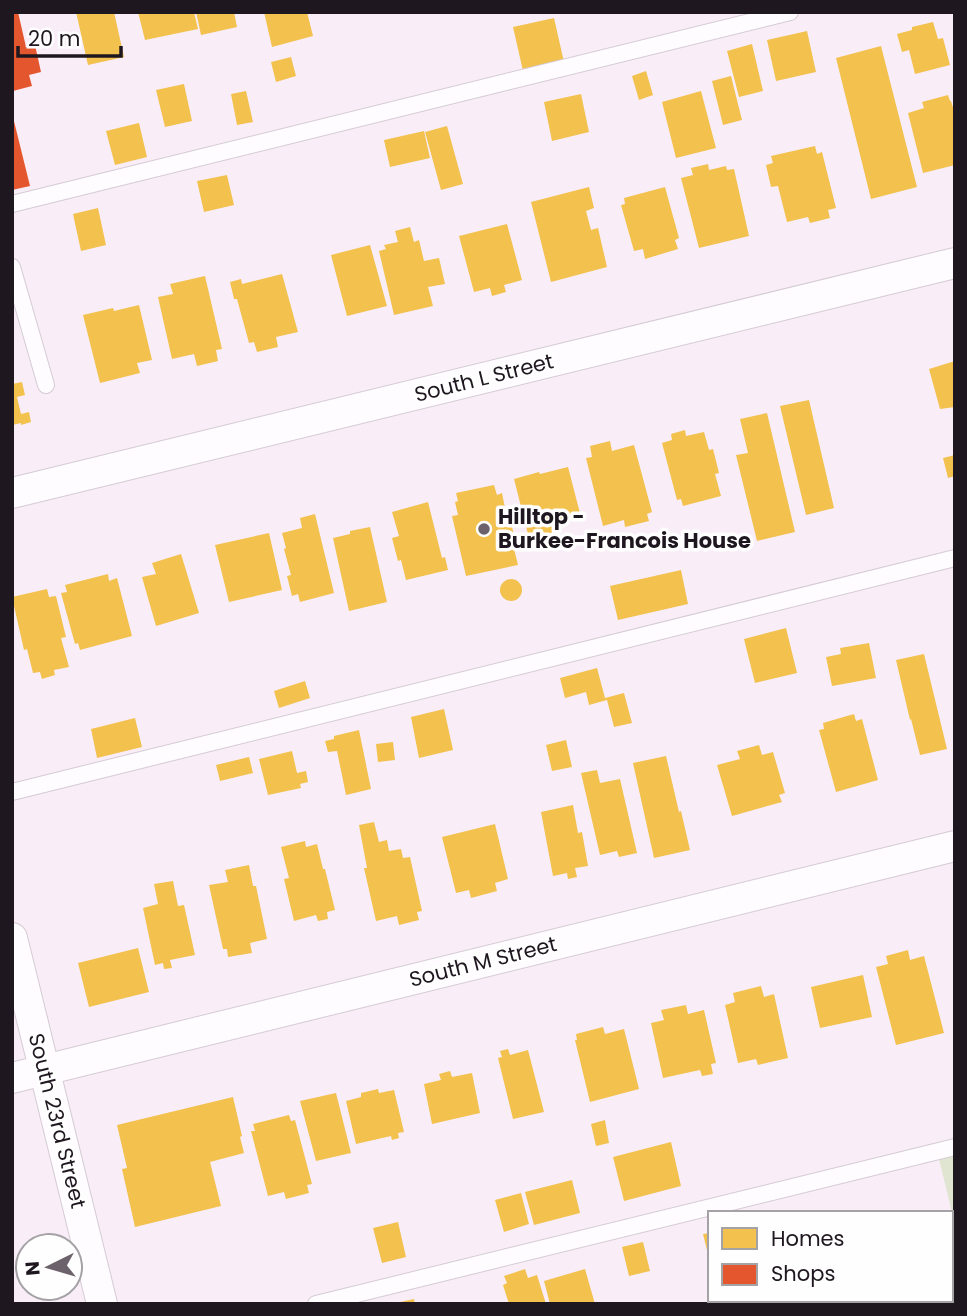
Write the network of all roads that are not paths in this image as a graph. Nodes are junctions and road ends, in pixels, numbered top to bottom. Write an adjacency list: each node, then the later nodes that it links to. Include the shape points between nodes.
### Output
1 (790, 12): 2 (lane)
2 (12, 204)
3 (955, 263): 6 (street, South L Street)
4 (12, 267): 5 (lane)
5 (46, 385)
6 (12, 493)
7 (955, 558): 8 (lane)
8 (12, 792)
9 (955, 846): 11 (street, South M Street)
10 (12, 938): 11 (street, South 23rd Street)
11 (44, 1070): 12 (street, South M Street); 14 (street, South 23rd Street)
12 (12, 1077)
13 (955, 1146): 15 (lane)
14 (102, 1304)
15 (316, 1304)

